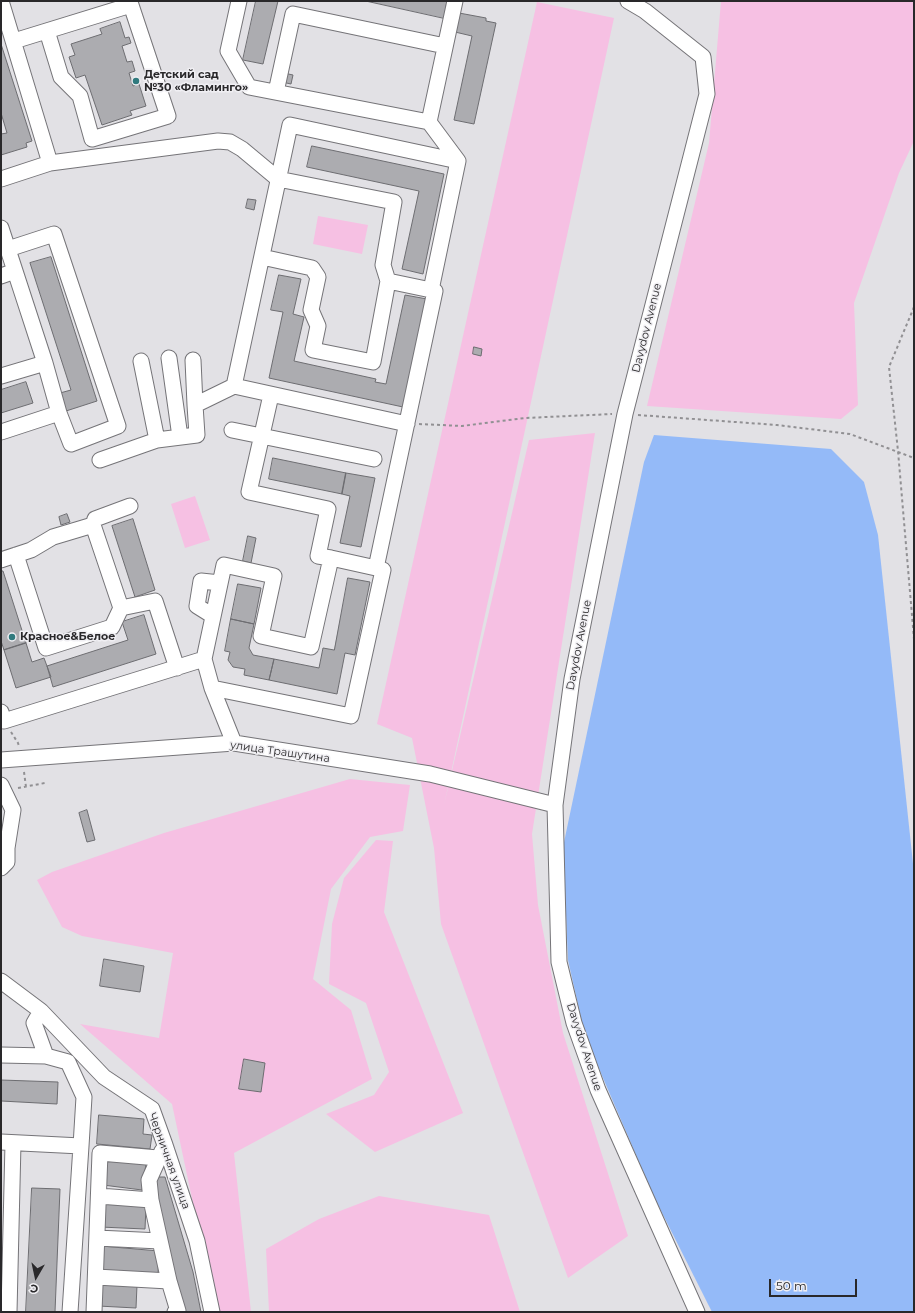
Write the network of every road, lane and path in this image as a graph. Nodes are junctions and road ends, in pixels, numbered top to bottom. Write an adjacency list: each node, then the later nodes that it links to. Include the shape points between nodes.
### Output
1 (2, 1): 6 (street)
2 (239, 1): 8 (street, via 228,51 249,87)
3 (455, 1): 7 (street)
4 (628, 1): 30 (street, Davydov Avenue, via 645,11 703,57 708,94)
5 (47, 31): 5 (street, via 131,6 168,116 92,139 80,96 61,77); 6 (street)
6 (14, 41): 11 (street)
7 (445, 46): 8 (street, via 293,14); 9 (street)
8 (276, 92): 9 (street)
9 (429, 122): 10 (street)
10 (458, 161): 13 (street, via 290,124); 19 (street)
11 (50, 163): 12 (street); 13 (street, via 230,142)
12 (1, 179)
13 (278, 179): 16 (street); 18 (street, via 394,202 383,265)
14 (1, 228): 15 (street)
15 (8, 249): 17 (street); 29 (street, via 54,234 118,426 70,444)
16 (262, 257): 18 (street, via 312,268 318,276 310,310 318,326 313,350 374,362); 26 (street)
17 (8, 273): 24 (street)
18 (388, 281): 19 (street)
19 (431, 290): 31 (street, via 436,291)
20 (914, 307): 37 (path, via 889,367)
21 (169, 358): 34 (street)
22 (194, 360): 28 (street)
23 (141, 361): 36 (street)
24 (45, 363): 25 (street); 29 (street)
25 (1, 376)
26 (234, 386): 27 (street); 28 (street)
27 (271, 394): 31 (street); 35 (street)
28 (195, 405): 34 (street, via 197,435)
29 (59, 413): 33 (street)
30 (626, 414): 31 (path, via 525,418 462,426); 37 (path, via 776,425 850,434); 58 (street, Davydov Avenue, via 572,679)
31 (407, 424): 46 (street)
32 (232, 430): 35 (street)
33 (1, 432)
34 (180, 437): 36 (street)
35 (262, 437): 39 (street); 44 (street, via 250,492 328,509 318,556)
36 (157, 440): 40 (street)
37 (898, 451): 38 (path); 48 (path)
38 (914, 458)
39 (374, 459)
40 (100, 460)
41 (130, 506): 42 (street, via 95,519)
42 (93, 525): 43 (street, via 53,537 31,550); 47 (street)
43 (16, 555): 45 (street); 47 (street, via 46,648 112,627)
44 (331, 558): 46 (street); 49 (street, via 311,647 261,636 274,576 224,565)
45 (1, 560)
46 (376, 568): 51 (street, via 383,570 351,716)
47 (120, 608): 50 (street, via 155,601)
48 (914, 639)
49 (204, 659): 50 (street); 51 (street)
50 (177, 668): 52 (street, via 4,721)
51 (212, 688): 53 (street)
52 (1, 712)
53 (234, 743): 54 (street, улица Трашутина); 58 (street, улица Трашутина, via 430,774)
54 (1, 760)
55 (45, 783): 57 (path)
56 (1, 785): 59 (street, via 13,810 7,862)
57 (26, 786)
58 (555, 805): 79 (street, Davydov Avenue, via 559,962 574,1023 598,1090)
59 (1, 868)
60 (1, 981): 61 (street, Черничная улица)
61 (41, 1011): 63 (street, via 34,1023); 65 (street, Черничная улица, via 104,1077 152,1109)
62 (1, 1055): 63 (street)
63 (46, 1056): 66 (street, via 68,1062 84,1097)
64 (7, 1143): 66 (street); 74 (street)
65 (165, 1145): 67 (street); 78 (street, Черничная улица, via 197,1241)
66 (81, 1146): 75 (street)
67 (158, 1158): 68 (street, via 100,1153); 69 (street, via 149,1180)
68 (99, 1196): 69 (street); 70 (street)
69 (151, 1200): 71 (street)
70 (97, 1238): 71 (street); 72 (street)
71 (160, 1241): 73 (street)
72 (96, 1277): 73 (street); 76 (street)
73 (169, 1281): 77 (street, via 178,1311)
74 (9, 1312)
75 (70, 1312)
76 (94, 1312)
77 (175, 1312)
78 (212, 1312)
79 (697, 1312)

